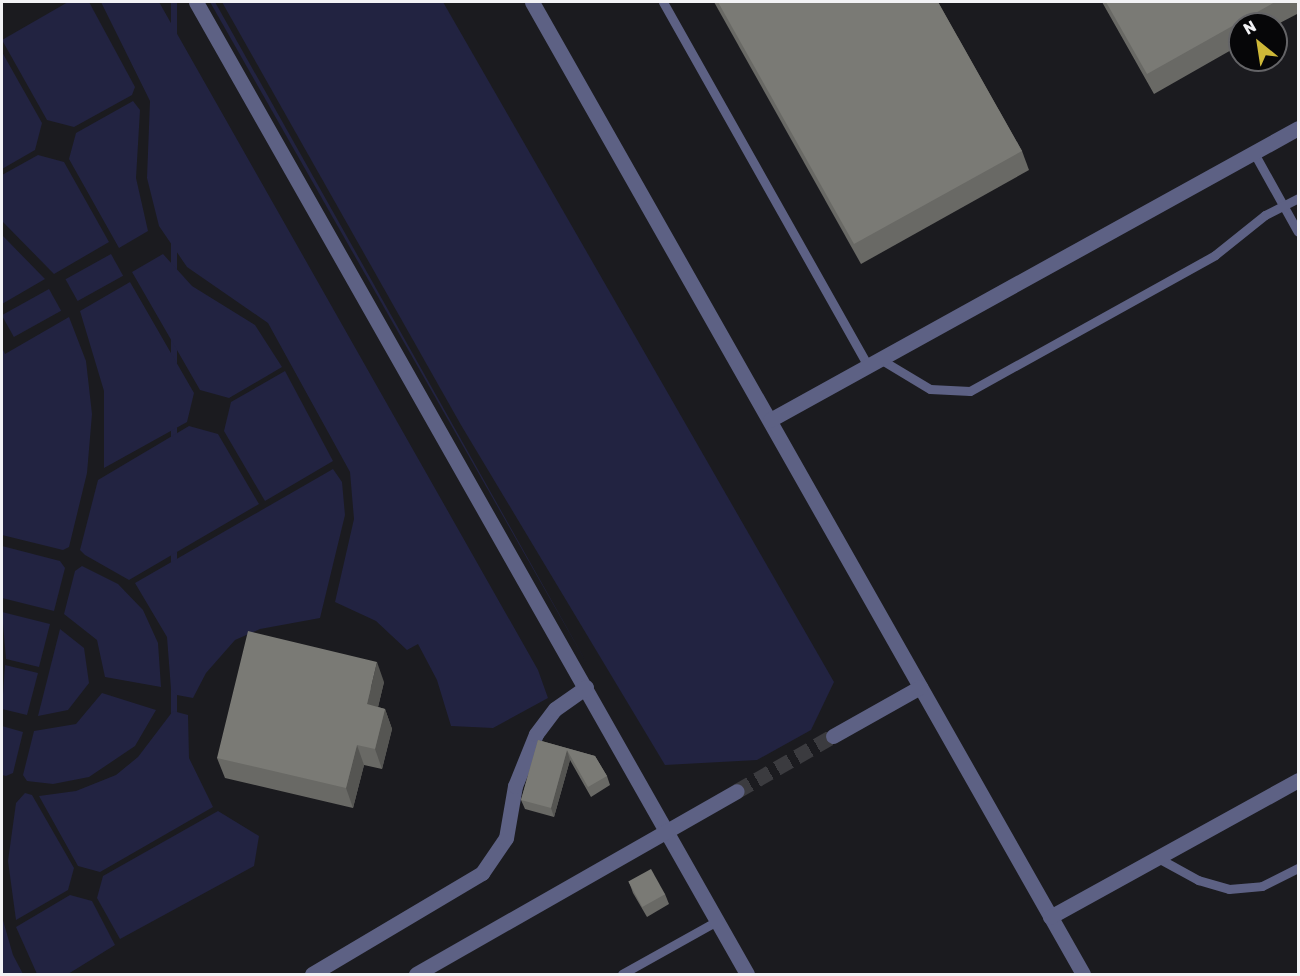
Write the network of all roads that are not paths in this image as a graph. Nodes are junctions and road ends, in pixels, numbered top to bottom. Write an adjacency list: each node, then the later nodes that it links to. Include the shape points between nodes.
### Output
1 (196, 2): 11 (street)
2 (532, 2): 10 (street)
3 (663, 2): 9 (lane)
4 (1299, 128): 5 (street)
5 (1254, 153): 7 (lane); 9 (street)
6 (1299, 198): 7 (lane)
7 (1284, 206): 8 (lane); 9 (lane, via 1215,255 970,391 930,389)
8 (1299, 232)
9 (874, 363): 10 (street)
10 (770, 420): 12 (street)
11 (586, 687): 16 (street); 21 (street, via 555,709 536,734 517,777 506,838 482,873)
12 (920, 687): 13 (street); 19 (street)
13 (833, 736)
14 (1299, 780): 17 (street)
15 (737, 791): 16 (street)
16 (666, 831): 20 (street); 22 (street)
17 (1158, 858): 18 (lane, via 1198,880 1230,889 1262,886); 19 (street)
18 (1299, 868)
19 (1050, 917): 25 (street)
20 (717, 921): 23 (lane); 24 (street)
21 (312, 975)
22 (416, 975)
23 (622, 975)
24 (747, 975)
25 (1083, 975)

